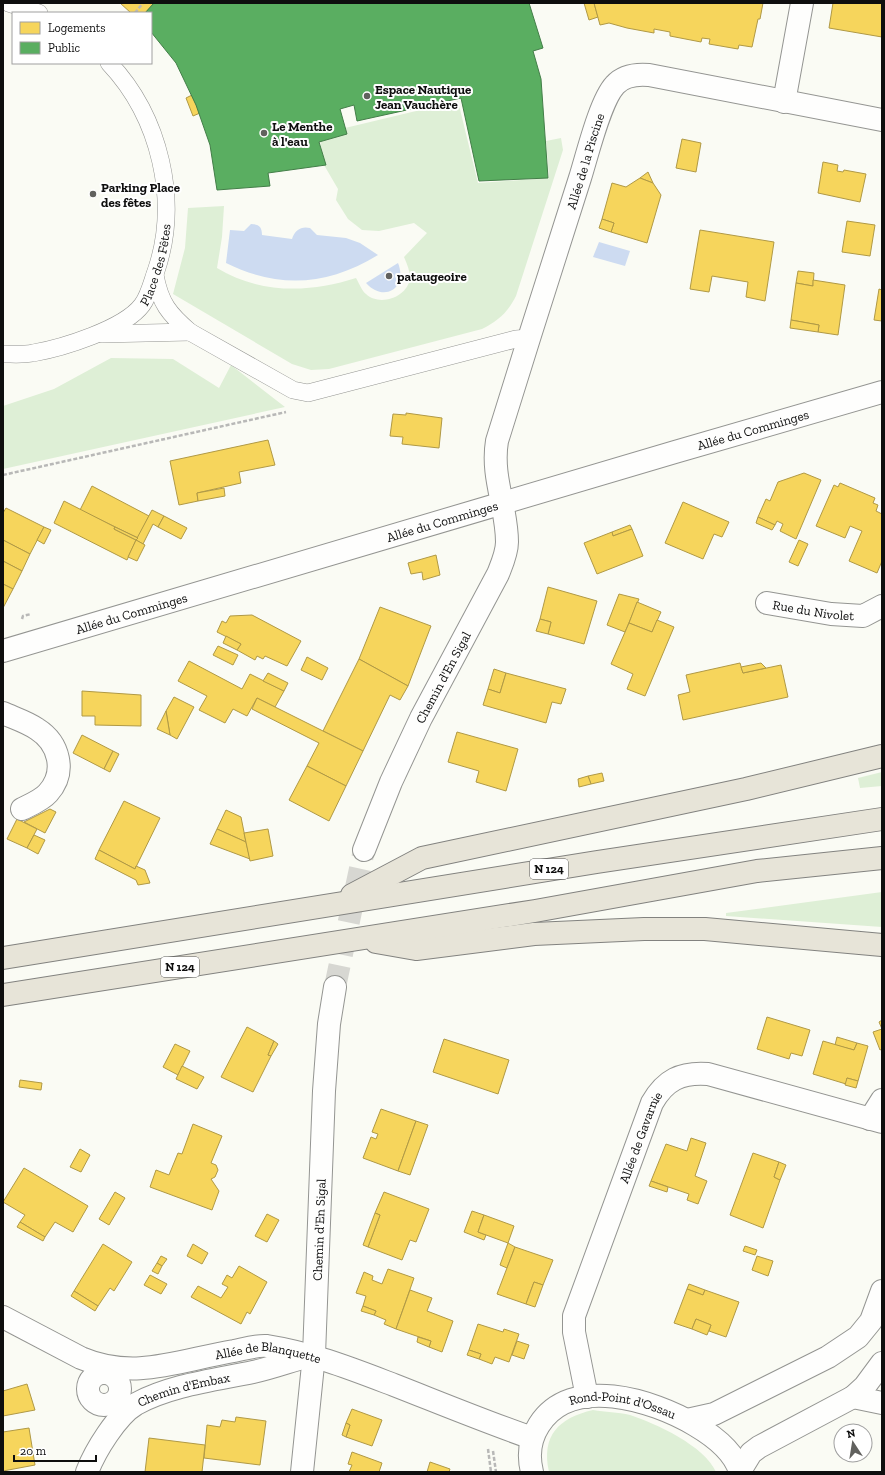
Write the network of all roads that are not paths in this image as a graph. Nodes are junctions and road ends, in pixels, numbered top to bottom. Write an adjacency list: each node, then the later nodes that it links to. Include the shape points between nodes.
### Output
1 (8, 3): 3 (lane)
2 (802, 3): 5 (street)
3 (36, 12)
4 (110, 64): 7 (lane, Place des Fêtes, via 143,112 159,153 166,221)
5 (784, 102): 6 (street, Allée de la Piscine); 10 (street, Allée de la Piscine, via 648,75 631,76 616,84 605,102)
6 (882, 120)
7 (155, 275): 8 (lane, via 158,293 165,306 173,318); 9 (lane, Place des Fêtes, via 143,305 133,315)
8 (190, 332): 9 (lane); 10 (lane, via 301,393 315,393 516,339)
9 (96, 334): 11 (lane, Place des Fêtes, via 50,350 31,354)
10 (529, 338): 13 (street, Allée de la Piscine, via 497,441 494,463)
11 (3, 354)
12 (882, 392): 13 (street, Allée du Comminges)
13 (499, 495): 16 (street, Allée du Comminges); 21 (street, Chemin d'En Sigal, via 507,543 498,574 421,718 391,782)
14 (766, 603): 15 (street, Rue du Nivolet, via 830,614 863,616)
15 (882, 606)
16 (3, 651)
17 (3, 713): 19 (street, via 36,728 45,735 59,758 56,782 48,794)
18 (882, 756): 23 (highway, via 746,789 422,858)
19 (22, 809)
20 (882, 819): 23 (highway, N 124)
21 (364, 850)
22 (882, 858): 24 (highway, N 124, via 757,871 535,911)
23 (337, 903): 26 (highway, N 124)
24 (358, 939): 25 (highway, via 416,949 534,934 705,929); 28 (highway, N 124)
25 (882, 945)
26 (3, 958)
27 (335, 988): 33 (street, Chemin d'En Sigal, via 329,1024 324,1091)
28 (3, 995)
29 (882, 1100): 30 (street, Allée de Gavarnie)
30 (876, 1121): 36 (street, Allée de Gavarnie, via 708,1074 686,1075 664,1085 652,1103 574,1316 574,1332)
31 (882, 1291): 40 (street, via 871,1321 858,1337 828,1356 714,1414)
32 (3, 1317): 35 (street, Allée de Blanquette)
33 (314, 1355): 35 (street, Allée de Blanquette, via 265,1346 158,1368); 38 (street, Chemin d'Embax, via 254,1372); 41 (street, Allée de Blanquette); 43 (street, Chemin d'En Sigal)
34 (882, 1363): 37 (street)
35 (100, 1368): 38 (street, via 114,1376 119,1383); 38 (street, via 88,1386 93,1401)
36 (587, 1396): 40 (street, Rond-Point d'Ossau, via 638,1401 663,1408); 41 (street, Rond-Point d'Ossau, via 555,1409 541,1422)
37 (853, 1398): 39 (street); 45 (street, via 759,1447 750,1454)
38 (119, 1401): 42 (street, Chemin d'Embax, via 116,1424)
39 (882, 1403)
40 (687, 1420): 45 (street, Rond-Point d'Ossau, via 709,1433 722,1445)
41 (532, 1438): 44 (street, Rond-Point d'Ossau)
42 (87, 1472)
43 (302, 1472)
44 (532, 1472)
45 (740, 1472)

